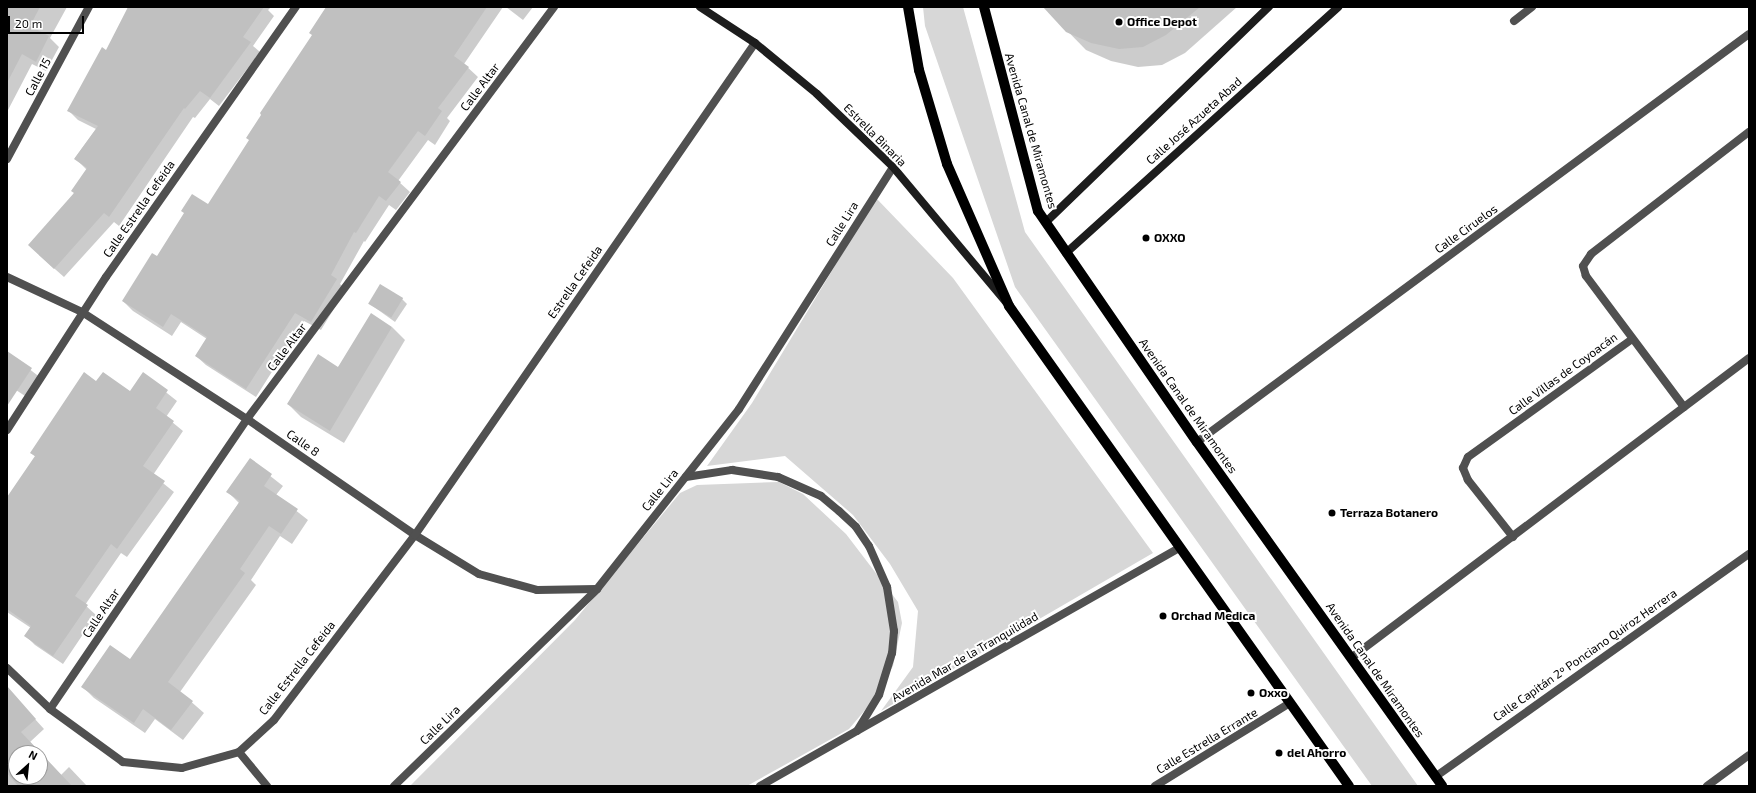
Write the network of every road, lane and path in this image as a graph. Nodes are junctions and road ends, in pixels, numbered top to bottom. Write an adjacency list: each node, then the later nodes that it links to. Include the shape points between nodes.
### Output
1 (89, 7): 15 (street, Calle 15)
2 (296, 7): 21 (street, Calle Estrella Cefeida)
3 (554, 7): 25 (street, Calle Altar)
4 (714, 7): 10 (street)
5 (908, 7): 20 (main road, via 919,70 947,164)
6 (984, 7): 17 (main road, Avenida Canal de Miramontes, via 1038,211)
7 (1269, 7): 17 (street)
8 (1338, 7): 18 (street, Calle José Azueta Abad)
9 (1532, 7): 11 (street)
10 (702, 8): 13 (street, Estrella Binaria)
11 (1514, 21)
12 (1749, 34): 27 (street, Calle Ciruelos)
13 (755, 43): 16 (street, Estrella Binaria, via 817,94); 29 (street, Estrella Cefeida)
14 (1749, 132): 22 (street, Calle Villas de Coyoacán, via 1591,254 1584,266 1586,276)
15 (7, 159)
16 (893, 168): 20 (street, Estrella Binaria); 28 (street, Calle Lira, via 739,409)
17 (1046, 222): 18 (main road, Avenida Canal de Miramontes)
18 (1066, 253): 27 (main road, Avenida Canal de Miramontes)
19 (7, 277): 21 (street, Calle 8)
20 (1009, 306): 31 (main road)
21 (82, 312): 25 (street, Calle 8); 26 (street, Calle Estrella Cefeida)
22 (1632, 339): 24 (street); 30 (street, Calle Villas de Coyoacán, via 1468,457 1463,468 1468,480)
23 (1749, 358): 24 (street)
24 (1684, 407): 30 (street)
25 (247, 419): 29 (street, Calle 8); 37 (street, Calle Altar)
26 (7, 430)
27 (1197, 442): 34 (main road, Avenida Canal de Miramontes)
28 (686, 477): 33 (street, Calle Lira); 38 (street, via 732,470 778,477 814,493 839,511 856,527 869,546 888,587 894,631 888,667 879,695)
29 (415, 534): 33 (street, Calle 8, via 479,574 538,590); 39 (street, Calle Estrella Cefeida, via 274,720)
30 (1513, 537): 34 (street)
31 (1180, 547): 36 (main road); 38 (street, Avenida Mar de la Tranquilidad)
32 (1749, 554): 42 (street, Calle Capitán 2º Ponciano Quiroz Herrera)
33 (597, 589): 41 (street, Calle Lira)
34 (1351, 658): 42 (main road, Avenida Canal de Miramontes)
35 (7, 668): 37 (street, Calle Estrella Cefeida)
36 (1290, 703): 47 (street, Calle Estrella Errante); 48 (main road)
37 (50, 709): 39 (street, Calle Estrella Cefeida, via 123,762 182,768)
38 (855, 733): 46 (street, Avenida Mar de la Tranquilidad)
39 (239, 752): 43 (street)
40 (1749, 755): 50 (street)
41 (403, 777): 44 (street, Calle Lira); 45 (street)
42 (1435, 777): 49 (main road, Avenida Canal de Miramontes)
43 (267, 786)
44 (394, 786)
45 (399, 786)
46 (760, 786)
47 (1155, 786)
48 (1349, 786)
49 (1442, 786)
50 (1707, 786)

